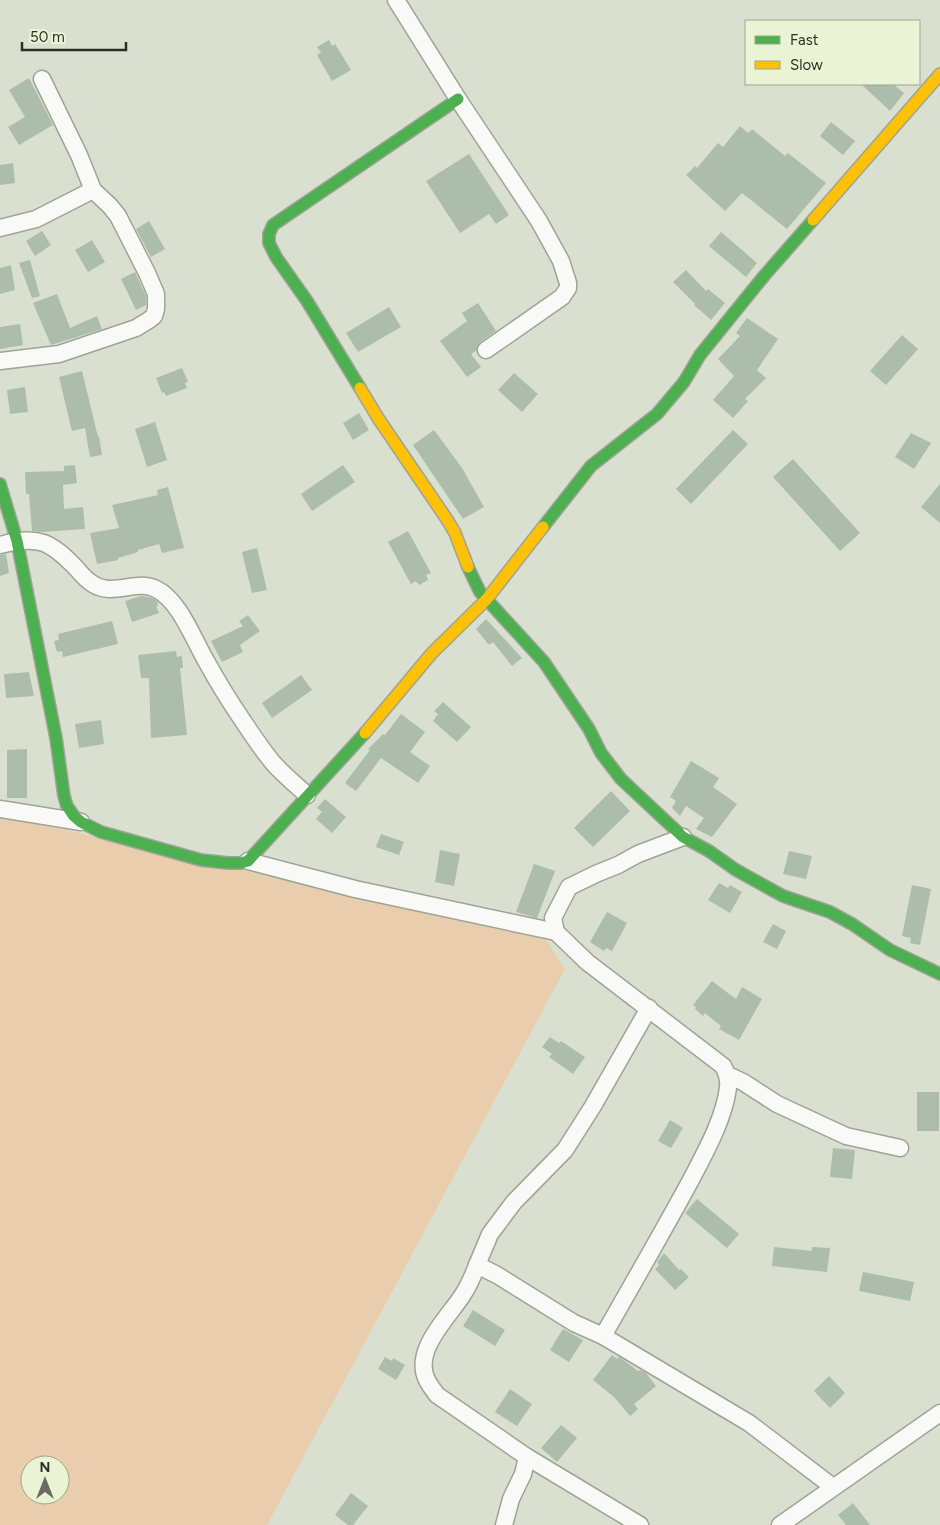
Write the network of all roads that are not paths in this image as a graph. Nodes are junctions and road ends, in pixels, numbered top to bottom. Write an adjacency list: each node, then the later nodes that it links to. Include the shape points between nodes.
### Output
1 (396, 0): 4 (street)
2 (940, 74): 12 (street, via 764,276 657,414 591,466)
3 (42, 78): 5 (street)
4 (458, 99): 7 (street, via 539,221 561,261 568,283 562,297); 12 (street, via 273,225 269,243 378,418 448,521)
5 (94, 190): 6 (street, via 36,219); 8 (street, via 118,216 147,273 156,294 154,316 136,328 59,354)
6 (0, 228)
7 (486, 350)
8 (0, 361)
9 (0, 484): 10 (street)
10 (17, 541): 11 (street); 13 (street, via 35,540 56,548 86,579 101,589 156,588 170,600 240,717 274,763); 15 (street, via 56,738 64,796 67,806)
11 (0, 545)
12 (486, 600): 13 (street, via 432,653 372,725); 16 (street, via 544,662 621,779)
13 (307, 795): 17 (street)
14 (0, 809): 15 (street)
15 (81, 822): 17 (street, via 101,832 201,860 228,863)
16 (683, 837): 18 (street, via 638,854 569,887 553,918); 19 (street, via 783,896 830,912 890,950)
17 (248, 860): 18 (street, via 355,889)
18 (556, 932): 20 (street, via 587,962)
19 (940, 974)
20 (649, 1008): 21 (street, via 723,1066); 23 (street, via 565,1150 514,1202 490,1234)
21 (728, 1075): 22 (street, via 777,1104 846,1136); 24 (street, via 723,1109 706,1150)
22 (900, 1148)
23 (477, 1265): 24 (street, via 497,1274 574,1323); 26 (street, via 462,1296 432,1336 424,1364 427,1381 437,1395)
24 (603, 1336): 27 (street, via 749,1423)
25 (940, 1413): 27 (street)
26 (527, 1457): 28 (street, via 523,1474 510,1499); 29 (street)
27 (833, 1487): 30 (street)
28 (504, 1525)
29 (640, 1525)
30 (780, 1525)

